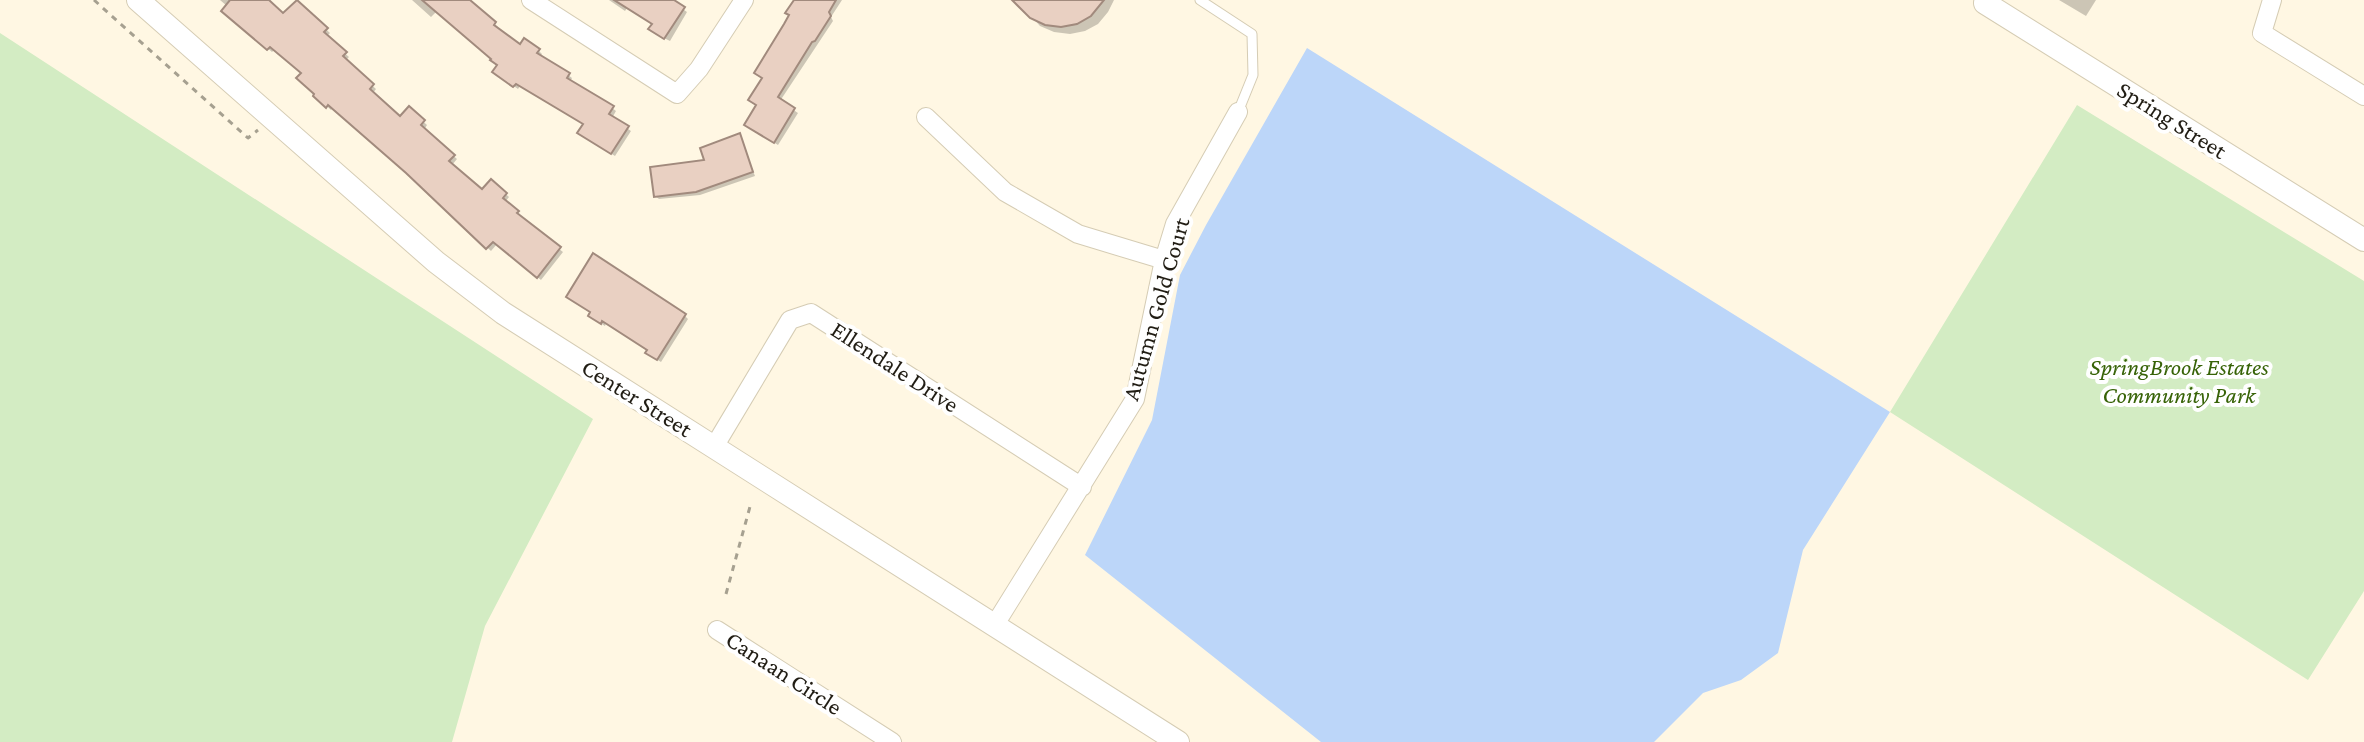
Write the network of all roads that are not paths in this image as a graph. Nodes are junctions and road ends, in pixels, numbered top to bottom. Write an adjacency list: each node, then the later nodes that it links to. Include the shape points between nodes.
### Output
1 (138, 0): 12 (street, Center Street, via 469,289)
2 (531, 0): 3 (street, via 677,94)
3 (744, 0)
4 (1200, 0): 8 (lane, via 1252,34 1253,75)
5 (2272, 0): 7 (street, via 2262,33)
6 (1984, 1): 10 (street, Spring Street)
7 (2364, 96)
8 (1238, 112): 11 (street, Autumn Gold Court, via 1175,224)
9 (926, 117): 11 (street, via 1005,192 1078,234)
10 (2364, 240)
11 (1164, 260): 13 (street, Autumn Gold Court, via 1135,399)
12 (714, 447): 13 (street, Ellendale Drive, via 790,320 811,313); 14 (street, Center Street)
13 (1082, 487): 14 (street, Autumn Gold Court)
14 (994, 626): 17 (street, Center Street)
15 (717, 630): 16 (street, Canaan Circle)
16 (888, 741)
17 (1178, 742)

